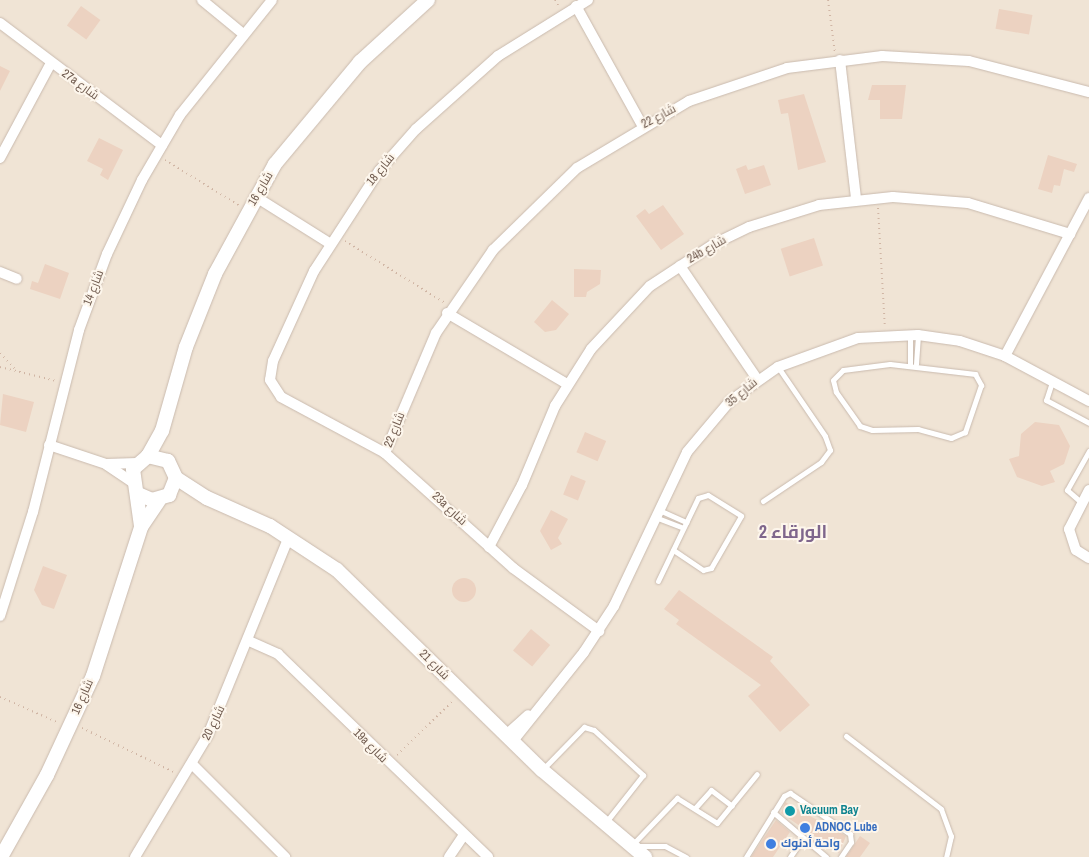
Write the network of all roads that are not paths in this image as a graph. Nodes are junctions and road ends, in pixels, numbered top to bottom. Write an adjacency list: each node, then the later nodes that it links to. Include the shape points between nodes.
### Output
1 (202, 0): 7 (street)
2 (272, 0): 7 (street, شارع 14)
3 (588, 0): 5 (street, شارع 18)
4 (426, 1): 16 (street, شارع 16, via 330,94)
5 (576, 6): 11 (street); 18 (street, شارع 18, via 498,56 456,91 379,171)
6 (0, 23): 9 (street, 27a شارع)
7 (242, 33): 12 (street, شارع 14)
8 (838, 60): 10 (street, شارع 22, via 882,56 969,61); 11 (street, شارع 22, via 737,82); 15 (street)
9 (51, 63): 12 (street, 27a شارع); 13 (street)
10 (1089, 92)
11 (642, 125): 22 (street, شارع 22, via 547,194 493,250)
12 (162, 145): 34 (street, شارع 14, via 107,254 64,383)
13 (0, 158)
14 (1089, 198): 17 (street)
15 (856, 199): 17 (street, 24b شارع, via 968,203); 19 (street, 24b شارع, via 749,227)
16 (252, 204): 18 (street); 32 (street, شارع 16, via 200,310)
17 (1070, 234): 24 (street)
18 (332, 239): 30 (street, شارع 18, via 270,371 274,390)
19 (680, 266): 27 (street); 29 (street, 24b شارع, via 619,316)
20 (0, 272): 21 (street)
21 (17, 280)
22 (449, 310): 29 (street); 36 (street, شارع 22)
23 (914, 335): 24 (street, شارع 35, via 960,341); 25 (lane); 26 (street, شارع 35, via 886,335 831,344)
24 (1004, 356): 28 (street, شارع 35)
25 (913, 364): 25 (lane, via 970,372 980,379 970,417 959,436 905,428 866,429 833,387 837,374 843,370)
26 (778, 367): 27 (street, شارع 35); 45 (lane, via 825,436 830,450 821,462)
27 (757, 379): 47 (street, شارع 35, via 707,425 674,474)
28 (1053, 382): 31 (street, شارع 35); 33 (lane, via 1046,400)
29 (567, 384): 52 (street, 24b شارع)
30 (290, 401): 36 (street, 23a شارع)
31 (1089, 401)
32 (165, 422): 37 (street, شارع 16); 38 (street, شارع 16)
33 (1089, 423)
34 (48, 449): 39 (street); 56 (street, شارع 14)
35 (1089, 451): 46 (lane, via 1067,490)
36 (385, 453): 52 (street, 23a شارع)
37 (142, 460): 38 (street); 39 (street); 41 (street, شارع 16)
38 (168, 461): 40 (street)
39 (106, 464): 41 (street)
40 (176, 478): 43 (street, شارع 16); 44 (street, شارع 21)
41 (135, 488): 43 (street, شارع 21); 49 (street, شارع 16)
42 (1089, 490): 46 (street)
43 (164, 497): 44 (street, شارع 21); 49 (street, شارع 16)
44 (207, 498): 51 (street, شارع 21)
45 (763, 501)
46 (1082, 503): 54 (street, via 1069,529 1070,541)
47 (656, 513): 48 (lane); 50 (lane); 57 (street, شارع 35, via 627,582)
48 (686, 522): 50 (lane); 53 (lane, via 702,496 741,516 711,568 703,570)
49 (141, 527): 71 (street, شارع 16, via 111,627 71,726)
50 (683, 528): 53 (lane)
51 (293, 539): 58 (street, شارع 20, via 273,579); 60 (street, شارع 21, via 358,589)
52 (489, 547): 57 (street, 23a شارع)
53 (673, 550): 55 (lane)
54 (1089, 558)
55 (658, 581)
56 (0, 616)
57 (599, 631): 60 (street, شارع 35, via 540,706)
58 (249, 641): 61 (street, شارع 20); 68 (street, 19a شارع, via 278,654)
59 (846, 736): 82 (lane, via 941,809 951,836)
60 (508, 739): 62 (street, شارع 21)
61 (192, 764): 72 (street, شارع 20); 73 (street)
62 (542, 770): 67 (street, شارع 21); 67 (lane, via 584,727 594,730 643,776)
63 (757, 774): 64 (lane)
64 (732, 806): 65 (lane, via 711,790); 65 (lane, via 716,824)
65 (695, 808): 70 (lane, via 674,799)
66 (773, 812): 69 (lane); 78 (lane); 81 (lane, via 784,796 793,794 850,834 851,842)
67 (604, 824): 70 (street, شارع 21)
68 (463, 836): 74 (street); 75 (street, 19a شارع)
69 (802, 839): 79 (lane); 80 (lane)
70 (630, 847): 76 (street, شارع 21); 77 (lane, via 656,844)
71 (1, 857)
72 (135, 857)
73 (285, 857)
74 (449, 857)
75 (488, 857)
76 (645, 857)
77 (686, 857)
78 (746, 857)
79 (790, 857)
80 (826, 857)
81 (840, 857)
82 (946, 857)

